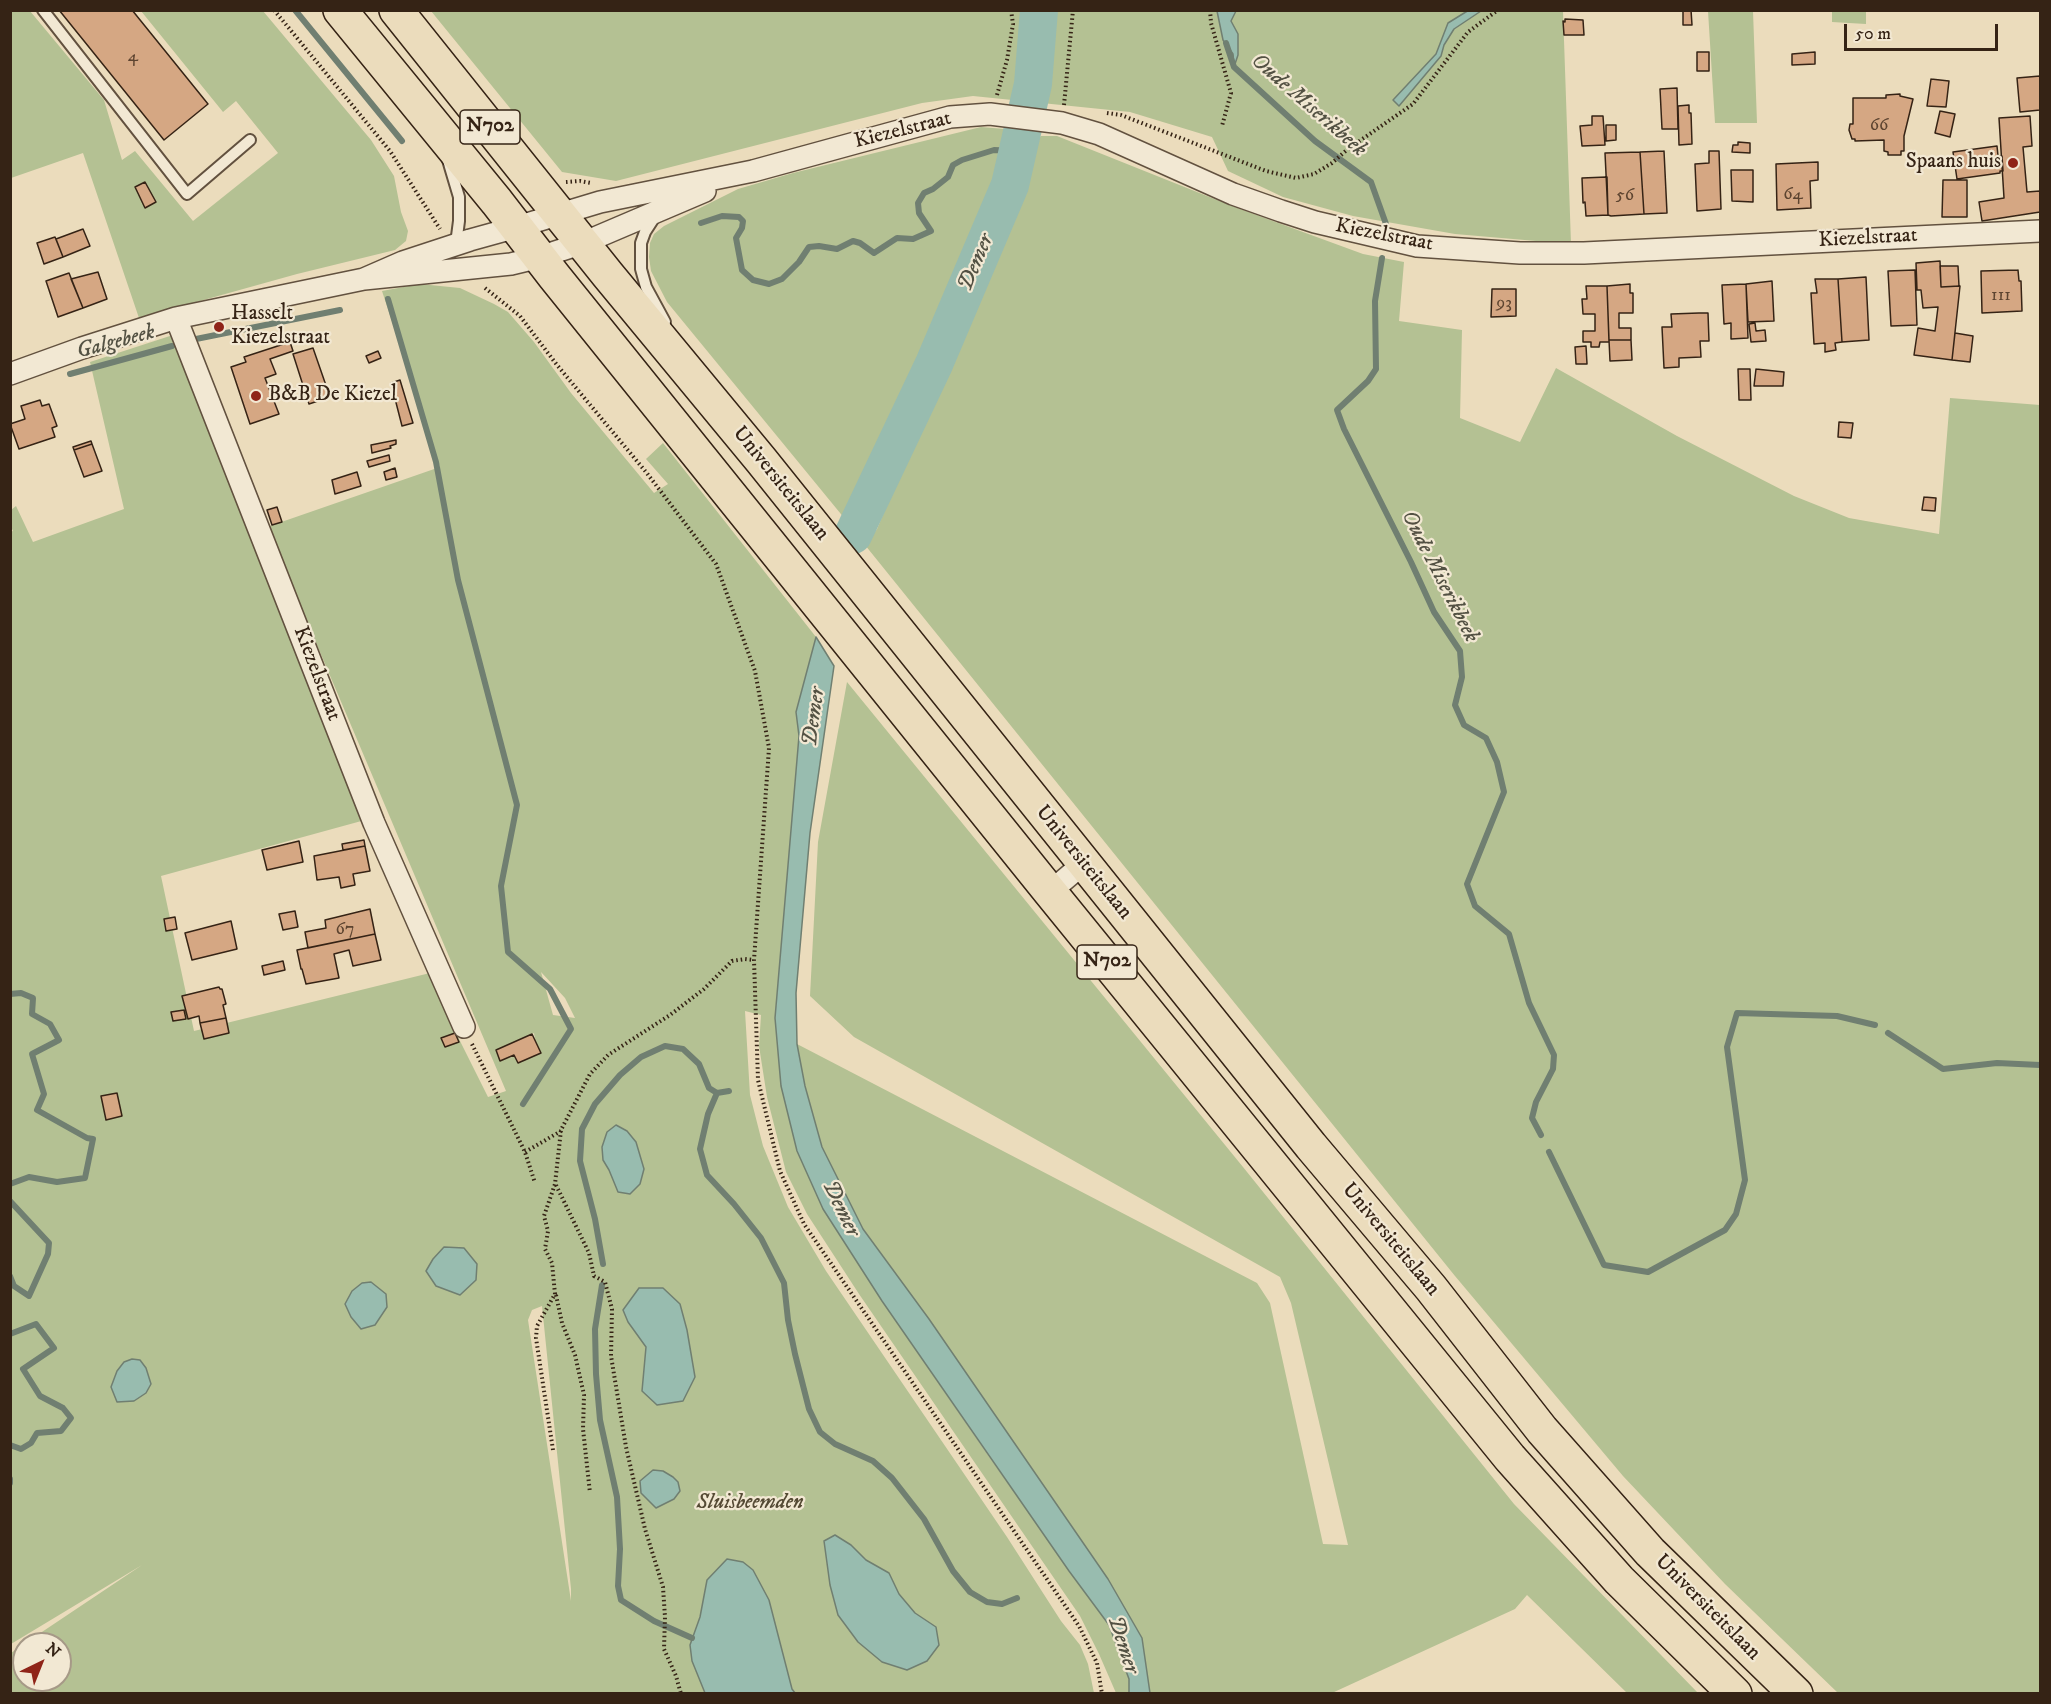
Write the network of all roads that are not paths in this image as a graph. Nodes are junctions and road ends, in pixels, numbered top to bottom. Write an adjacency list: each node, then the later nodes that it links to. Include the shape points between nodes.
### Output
1 (43, 10): 5 (lane, via 187,194)
2 (340, 10): 4 (highway, Universiteitslaan / N702)
3 (396, 10): 8 (highway, Universiteitslaan / N702)
4 (440, 134): 9 (highway, Universiteitslaan / N702); 12 (lane, via 459,198)
5 (250, 140)
6 (753, 171): 7 (street, Kiezelstraat); 8 (street, Kiezelstraat); 10 (street, Kiezelstraat, via 950,117 1056,115 1062,123 1099,134 1233,194 1315,222 1417,246 1584,253)
7 (658, 211): 11 (street, Kiezelstraat); 17 (lane, via 641,243 641,269 646,287)
8 (559, 213): 9 (street, Kiezelstraat); 11 (highway, Universiteitslaan / N702)
9 (517, 227): 12 (street, Kiezelstraat); 13 (highway, Universiteitslaan / N702)
10 (2040, 231)
11 (583, 243): 13 (street, Kiezelstraat); 17 (highway, Universiteitslaan / N702)
12 (456, 244): 14 (street, Kiezelstraat)
13 (540, 257): 14 (street, Kiezelstraat, via 511,264); 19 (highway, Universiteitslaan / N702)
14 (364, 279): 15 (street, Kiezelstraat)
15 (176, 318): 16 (street, Kiezelstraat); 20 (street, Kiezelstraat, via 374,823)
16 (10, 374)
17 (693, 376): 18 (highway, Universiteitslaan / N702)
18 (1084, 863): 19 (street); 22 (highway, Universiteitslaan / N702, via 1542,1430 1650,1552)
19 (1050, 892): 21 (highway, Universiteitslaan / N702, via 1510,1458 1619,1580)
20 (464, 1027)
21 (1735, 1694)
22 (1796, 1694)

